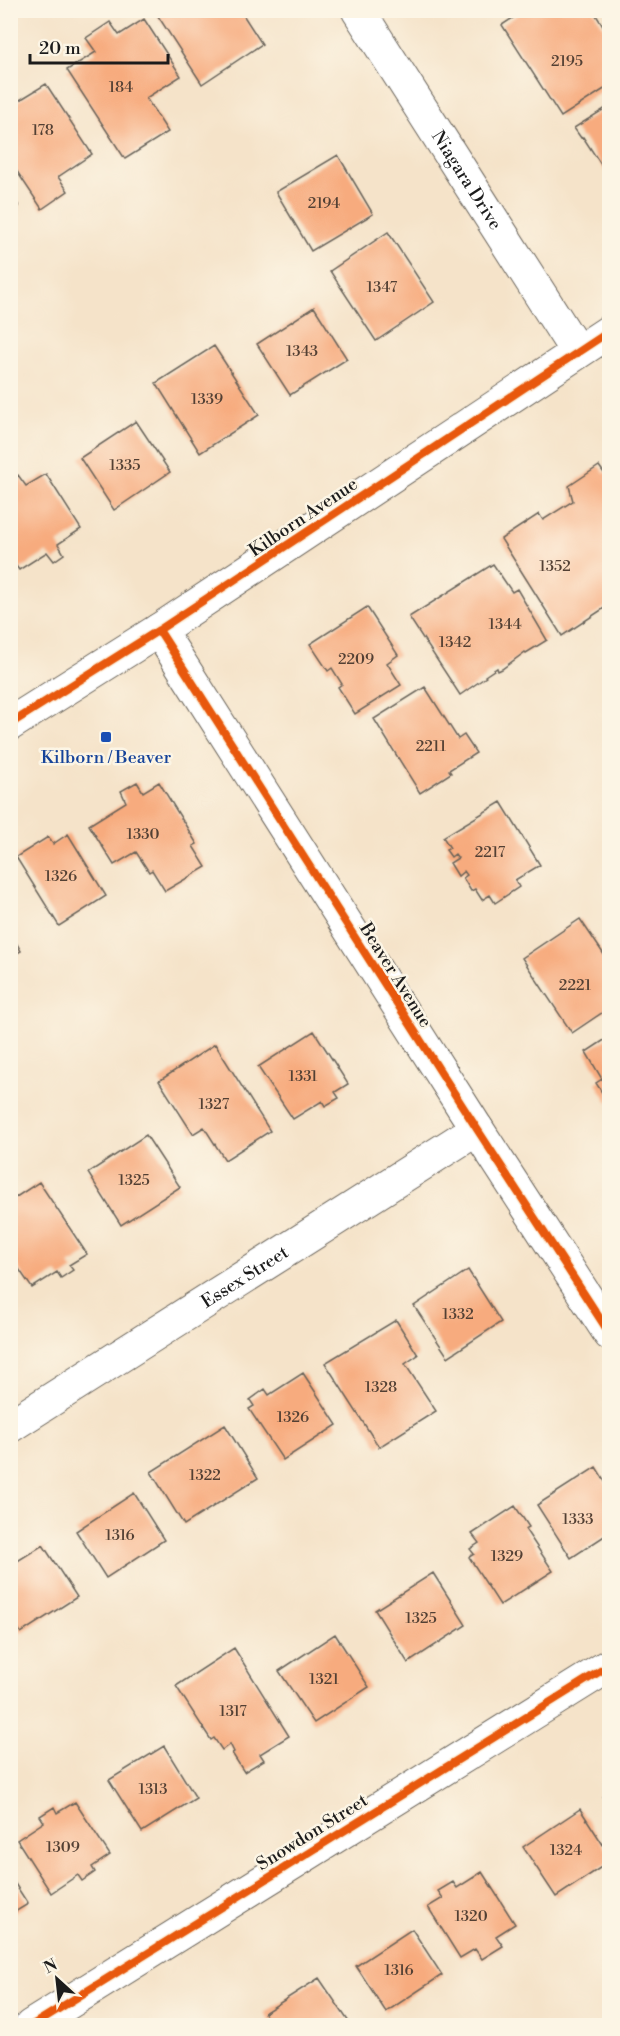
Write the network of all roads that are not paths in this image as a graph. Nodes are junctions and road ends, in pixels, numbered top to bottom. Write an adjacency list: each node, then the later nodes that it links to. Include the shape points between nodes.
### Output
1 (358, 10): 3 (street, Niagara Drive)
2 (609, 331): 3 (street, Kilborn Avenue)
3 (577, 352): 4 (street, Kilborn Avenue)
4 (159, 630): 5 (street, Kilborn Avenue); 6 (street, Beaver Avenue)
5 (10, 724)
6 (477, 1129): 7 (street, Beaver Avenue); 8 (street, Essex Street)
7 (609, 1334)
8 (10, 1426)
9 (609, 1665): 10 (street, Snowdon Street)
10 (31, 2025)

